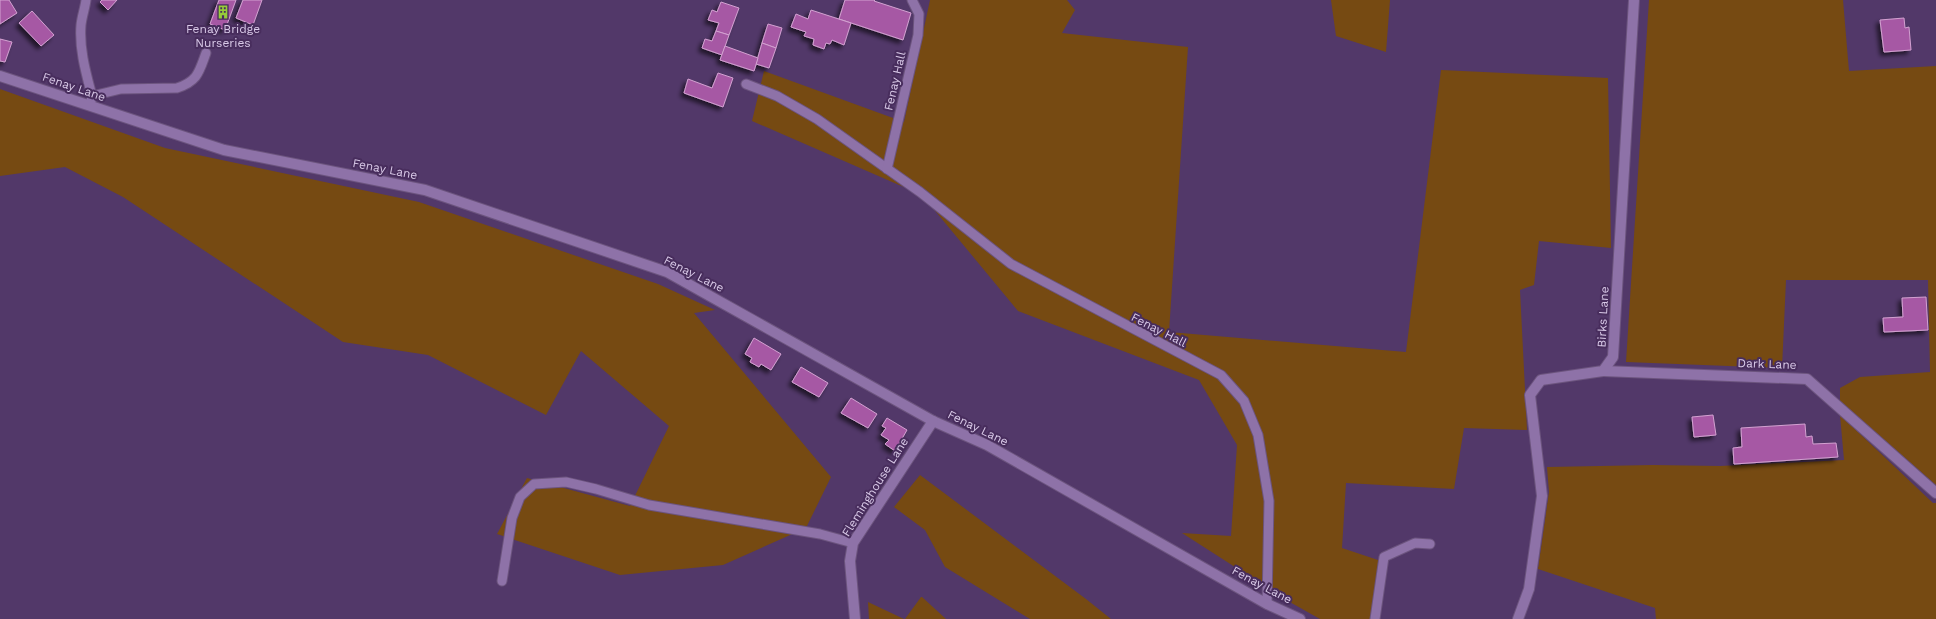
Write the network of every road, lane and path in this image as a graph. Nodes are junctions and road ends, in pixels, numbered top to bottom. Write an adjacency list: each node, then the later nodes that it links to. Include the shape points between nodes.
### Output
1 (86, 0): 7 (lane, via 81,24 81,41)
2 (912, 0): 9 (lane, Fenay Hall, via 919,14 918,35)
3 (1634, 0): 10 (street, Birks Lane, via 1613,357)
4 (206, 53): 7 (lane, via 198,75 183,86 121,89)
5 (0, 76): 8 (street, Fenay Lane)
6 (746, 84): 9 (lane, Fenay Hall, via 777,96 817,119)
7 (92, 96): 8 (lane)
8 (89, 106): 11 (street, Fenay Lane, via 224,150 425,190 667,272)
9 (887, 169): 16 (lane, Fenay Hall, via 1011,264 1221,376 1244,401 1258,435 1269,501)
10 (1603, 371): 12 (street, Dark Lane, via 1807,379); 20 (street, via 1541,380 1530,395 1542,496 1529,589)
11 (932, 421): 13 (street, Fleminghouse Lane); 16 (street, Fenay Lane, via 987,445)
12 (1936, 493)
13 (853, 543): 15 (lane, via 820,534 649,505 566,482 534,484 520,496 512,518); 17 (street, Fleminghouse Lane, via 850,561)
14 (1430, 544): 19 (lane, via 1415,543 1384,557)
15 (502, 581)
16 (1267, 604): 18 (street, Fenay Lane)
17 (855, 619)
18 (1300, 619)
19 (1375, 619)
20 (1518, 619)

